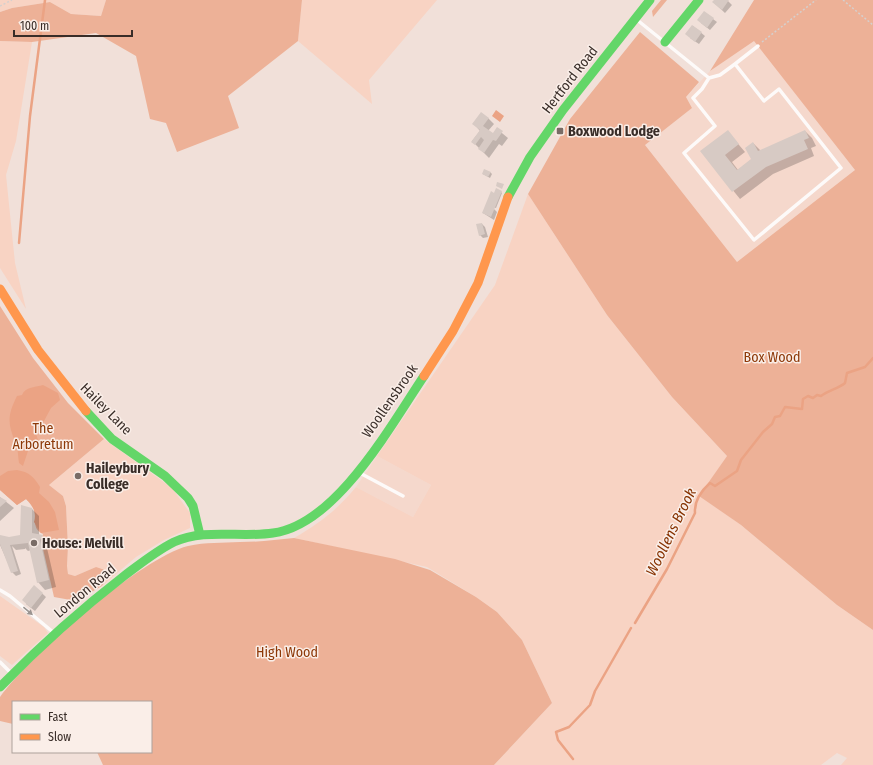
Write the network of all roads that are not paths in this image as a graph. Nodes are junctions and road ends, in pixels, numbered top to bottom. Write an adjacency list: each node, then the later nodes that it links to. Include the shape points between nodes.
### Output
1 (650, 0): 3 (main road, Hertford Road)
2 (699, 0): 4 (main road)
3 (635, 19): 4 (lane); 8 (main road, Hertford Road, via 564,109)
4 (665, 42): 7 (lane)
5 (758, 46): 6 (lane)
6 (735, 64): 7 (lane, via 720,75); 7 (lane, via 764,101 779,89 841,168 754,240 684,153 715,126 693,98)
7 (709, 78)
8 (517, 180): 10 (main road, Woollensbrook, via 504,205 480,280 467,307)
9 (0, 289): 12 (main road, Hailey Lane, via 38,350 79,404 112,439 165,476 188,498)
10 (357, 472): 11 (lane); 12 (main road, Woollensbrook, via 324,509 307,523 288,532)
11 (403, 496)
12 (200, 535): 14 (main road, London Road, via 163,546 108,588)
13 (0, 590): 14 (lane, one-way to 14)
14 (55, 634): 16 (main road, London Road)
15 (0, 662): 16 (lane)
16 (12, 674): 17 (main road, London Road)
17 (0, 687)

